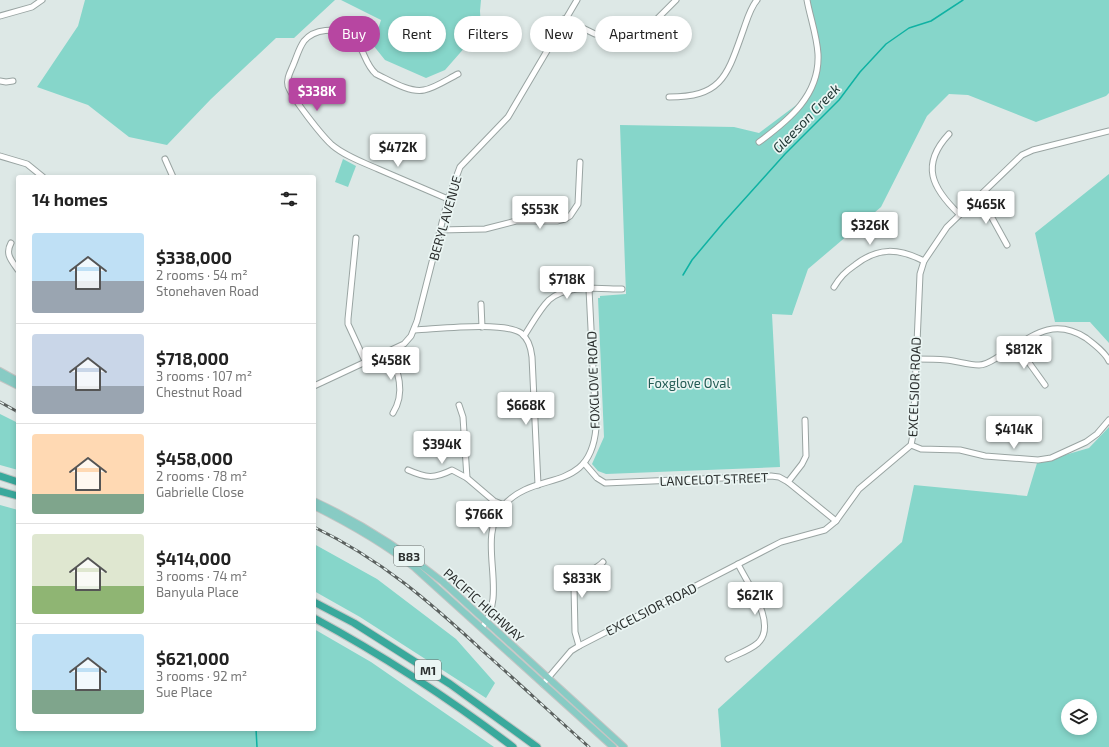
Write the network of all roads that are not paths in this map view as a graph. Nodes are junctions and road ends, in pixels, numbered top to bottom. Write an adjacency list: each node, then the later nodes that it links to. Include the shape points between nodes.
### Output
1 (42, 0): 6 (street, via 32,7)
2 (577, 0): 7 (street, BERYL AVENUE)
3 (676, 0): 8 (street, via 656,20 634,30 617,35 595,34)
4 (757, 0): 13 (street, via 747,19 731,65 720,82 706,92)
5 (807, 0): 16 (street, via 818,54 812,87 801,106)
6 (0, 16)
7 (566, 16)
8 (587, 30)
9 (545, 52): 23 (street, BERYL AVENUE, via 508,117 460,167)
10 (458, 74): 23 (street, via 425,90 408,88 376,74 368,66 355,39 332,30 322,31 308,38 301,47 287,79 289,87 301,105 336,148 353,158)
11 (0, 81): 12 (street)
12 (13, 81)
13 (668, 97)
14 (1109, 131): 22 (street, EXCELSIOR ROAD, via 1027,153)
15 (949, 134): 24 (street, via 934,155 931,164 932,175 941,196)
16 (759, 142)
17 (0, 156): 20 (street, via 27,164)
18 (165, 159): 21 (street)
19 (580, 162): 25 (street, via 578,204 565,219 516,221 485,229)
20 (41, 175)
21 (172, 175)
22 (977, 197): 24 (street, EXCELSIOR ROAD); 28 (street)
23 (448, 199): 25 (street, BERYL AVENUE)
24 (958, 214): 29 (street, EXCELSIOR ROAD)
25 (440, 230): 36 (street, BERYL AVENUE)
26 (356, 238): 41 (street, via 348,324)
27 (10, 243): 30 (street, via 8,257)
28 (1007, 245)
29 (924, 261): 31 (street, via 902,252 875,253 866,256 841,275); 40 (street, EXCELSIOR ROAD, via 918,286)
30 (16, 267)
31 (834, 287)
32 (589, 289): 33 (street); 37 (street, via 555,296 545,305); 54 (street, FOXGLOVE ROAD, via 596,428 594,445)
33 (622, 289)
34 (481, 304): 35 (street)
35 (482, 327): 36 (street); 37 (street, via 506,327)
36 (415, 330): 39 (street, BERYL AVENUE, via 404,344)
37 (524, 336): 60 (street, via 531,348 532,357)
38 (1018, 346): 40 (street, via 990,362 979,365); 42 (street, via 1041,330 1066,329 1092,342); 48 (street)
39 (389, 351): 41 (street, BERYL AVENUE); 50 (street, via 400,378 398,403)
40 (915, 359): 53 (street, EXCELSIOR ROAD)
41 (365, 361): 47 (street, BERYL AVENUE)
42 (1109, 361)
43 (0, 372): 45 (main road)
44 (0, 377): 46 (main road)
45 (16, 380)
46 (16, 385)
47 (316, 385)
48 (1045, 385)
49 (459, 405): 57 (street, via 464,417)
50 (393, 413)
51 (805, 420): 59 (street, via 806,456)
52 (1109, 420): 53 (street, via 1086,442 1051,458 1038,460 985,456 960,450 921,449)
53 (911, 445): 68 (street, EXCELSIOR ROAD, via 859,489)
54 (584, 463): 59 (street, LANCELOT STREET, via 605,483 771,476); 60 (street, FOXGLOVE ROAD, via 564,477)
55 (408, 470): 57 (street, via 422,476 439,477 452,470)
56 (0, 476): 58 (highway)
57 (467, 478): 66 (street, via 494,501)
58 (16, 481)
59 (788, 482): 68 (street, LANCELOT STREET)
60 (538, 485): 66 (street, FOXGLOVE ROAD, via 513,497)
61 (0, 491): 62 (highway)
62 (16, 495)
63 (316, 499): 65 (street)
64 (316, 502): 65 (main road, PACIFIC HIGHWAY / B83)
65 (322, 504): 73 (main road, PACIFIC HIGHWAY / B83, via 400,549 443,582)
66 (504, 505): 73 (street, FOXGLOVE ROAD, via 495,519 492,533 494,590)
67 (316, 507): 74 (main road, PACIFIC HIGHWAY / B83, via 362,531 397,554)
68 (836, 521): 70 (street, EXCELSIOR ROAD, via 822,531 786,540)
69 (603, 562): 75 (street, via 577,579 574,586 575,632)
70 (738, 564): 75 (street, EXCELSIOR ROAD); 76 (street, via 764,615 765,630 758,643)
71 (316, 603): 80 (highway, M1, via 354,623 450,684)
72 (316, 619): 79 (highway, M1, via 443,695)
73 (487, 622): 74 (street, FOXGLOVE ROAD); 77 (main road, PACIFIC HIGHWAY / B83)
74 (482, 628): 78 (main road, PACIFIC HIGHWAY / B83)
75 (579, 646): 77 (street, EXCELSIOR ROAD)
76 (728, 659)
77 (548, 678): 78 (street, EXCELSIOR ROAD); 82 (main road, PACIFIC HIGHWAY / B83)
78 (543, 684): 81 (main road, PACIFIC HIGHWAY / B83)
79 (513, 747)
80 (537, 747)
81 (613, 747)
82 (624, 747)

